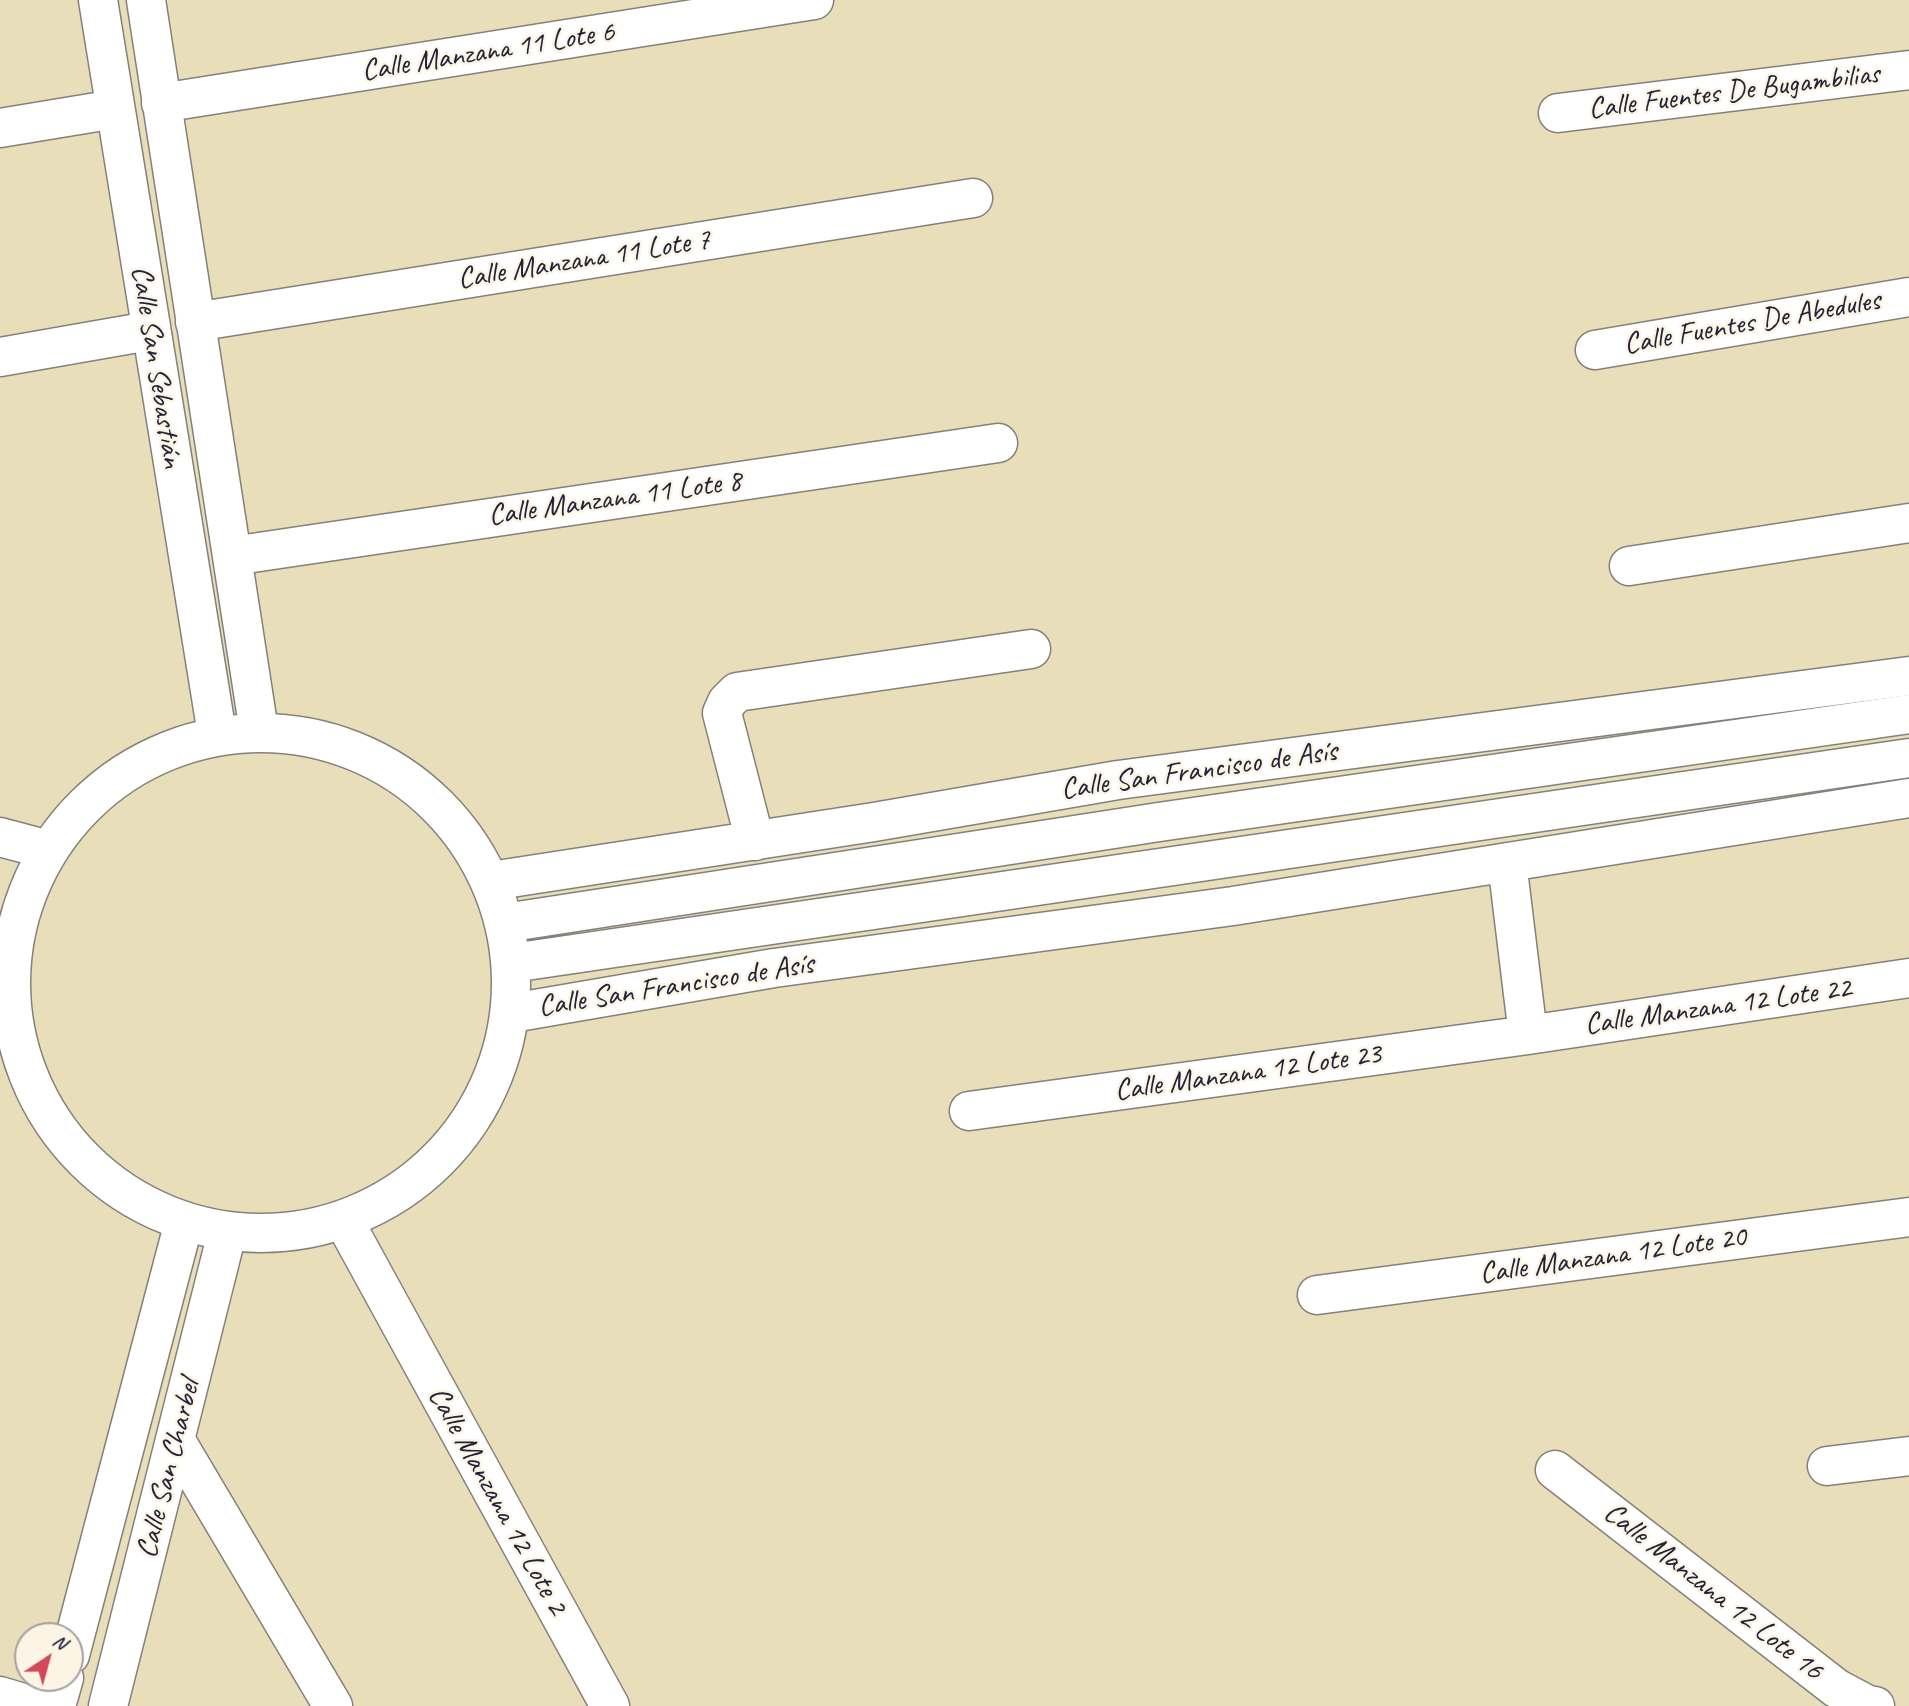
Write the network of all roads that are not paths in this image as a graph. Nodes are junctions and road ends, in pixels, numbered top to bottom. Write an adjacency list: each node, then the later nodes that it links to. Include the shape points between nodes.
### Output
1 (98, 0): 6 (street, Calle San Sebastián)
2 (146, 0): 5 (street, Calle San Sebastián)
3 (814, 0): 5 (street, Calle Manzana 11 Lote 6)
4 (1909, 70): 7 (street, Calle Fuentes De Bugambilias)
5 (161, 103): 11 (street, Calle San Sebastián)
6 (115, 109): 8 (street); 12 (street, Calle San Sebastián)
7 (1558, 113)
8 (0, 128)
9 (973, 198): 11 (street, Calle Manzana 11 Lote 7)
10 (1909, 296): 13 (street, Calle Fuentes De Abedules)
11 (195, 322): 17 (street, Calle San Sebastián)
12 (149, 331): 14 (street); 23 (street, Calle San Sebastián)
13 (1595, 350)
14 (0, 357)
15 (998, 443): 17 (street, Calle Manzana 11 Lote 8)
16 (1909, 523): 18 (street)
17 (232, 556): 22 (street, Calle San Sebastián)
18 (1629, 566)
19 (1031, 649): 27 (street, via 737,692 722,713)
20 (1909, 676): 27 (street, Calle San Francisco de Asís, via 1118,780)
21 (1909, 714): 33 (street, Calle San Francisco de Asís, via 1158,821)
22 (258, 731): 23 (street); 31 (street, via 354,748 435,801)
23 (217, 734): 28 (street, via 119,773)
24 (1909, 758): 34 (street, Calle San Francisco de Asís)
25 (1909, 798): 29 (street, Calle San Francisco de Asís)
26 (0, 837): 28 (street)
27 (755, 841): 31 (street, Calle San Francisco de Asís)
28 (45, 849): 30 (street)
29 (1507, 862): 37 (street, Calle San Francisco de Asís, via 1234,906 774,968); 38 (street)
30 (14, 878): 32 (street)
31 (491, 881): 33 (street)
32 (7, 922): 35 (street)
33 (505, 923): 34 (street)
34 (512, 963): 37 (street)
35 (4, 970): 42 (street, via 18,1052 54,1126 111,1185)
36 (1909, 978): 38 (street, Calle Manzana 12 Lote 22)
37 (512, 1013): 41 (street, via 487,1099 425,1175)
38 (1528, 1035): 39 (street, Calle Manzana 12 Lote 23)
39 (969, 1111)
40 (1909, 1217): 44 (street, Calle Manzana 12 Lote 20)
41 (344, 1221): 43 (street, via 287,1234); 54 (street, Calle Manzana 12 Lote 2)
42 (184, 1222): 43 (street); 49 (street, Calle San Charbel)
43 (227, 1233): 45 (street, Calle San Charbel)
44 (1317, 1295)
45 (176, 1441): 52 (street, Calle San Charbel); 53 (street)
46 (1909, 1456): 47 (street)
47 (1827, 1466)
48 (1555, 1470): 55 (street, Calle Manzana 12 Lote 16, via 1836,1688)
49 (79, 1622)
50 (0, 1696): 51 (street)
51 (33, 1706)
52 (108, 1706)
53 (333, 1706)
54 (610, 1706)
55 (1875, 1706)

